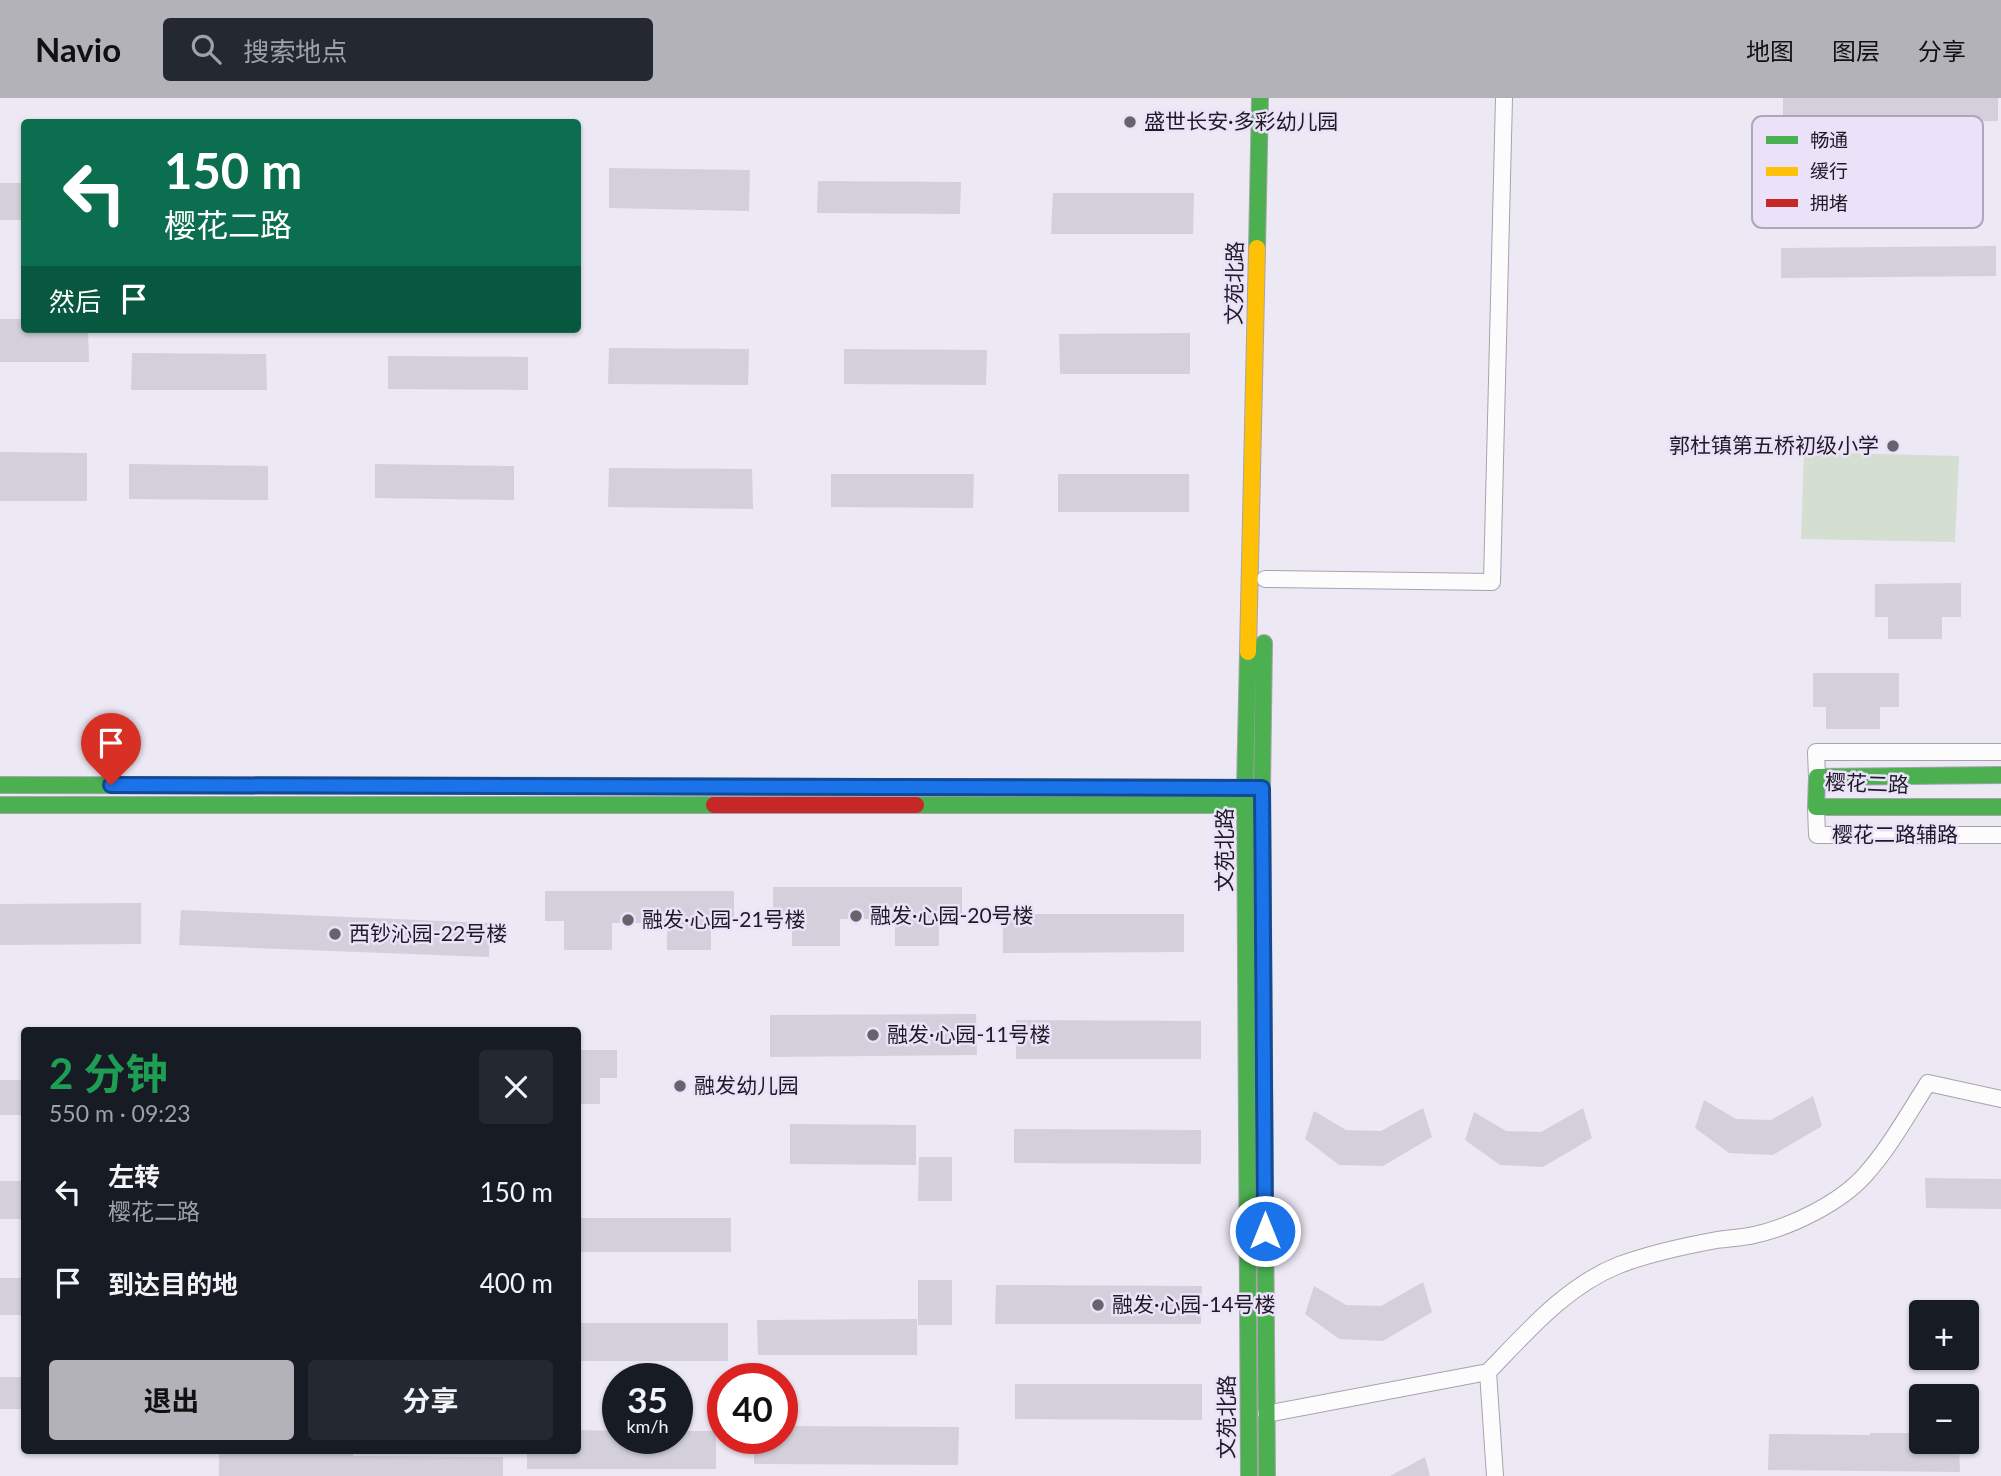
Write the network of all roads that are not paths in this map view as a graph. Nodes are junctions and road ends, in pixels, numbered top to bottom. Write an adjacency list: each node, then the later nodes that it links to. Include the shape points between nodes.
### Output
1 (1260, 98): 9 (street, 文苑北路)
2 (1275, 98): 4 (street, 文苑北路)
3 (1504, 98): 4 (street, via 1492,582)
4 (1265, 579): 10 (street, 文苑北路)
5 (2001, 752): 7 (street, via 1816,752)
6 (2001, 775): 7 (street, 樱花二路)
7 (1817, 777): 13 (street, 樱花二路)
8 (0, 785): 9 (street)
9 (1245, 788): 10 (street); 12 (street, 文苑北路)
10 (1262, 788): 12 (street, 文苑北路)
11 (0, 805): 12 (street)
12 (1254, 805): 18 (street, 文苑北路); 19 (street, 文苑北路)
13 (1816, 807): 14 (street, 樱花二路); 15 (street, 樱花二路辅路, via 1817,835)
14 (2001, 807)
15 (2001, 835)
16 (2001, 1100): 17 (street, via 1928,1083 1863,1177 1824,1208 1755,1235 1666,1250 1617,1266 1574,1290)
17 (1488, 1372): 18 (street); 21 (street)
18 (1266, 1414): 20 (street, 文苑北路)
19 (1249, 1476)
20 (1267, 1476)
21 (1495, 1476)

